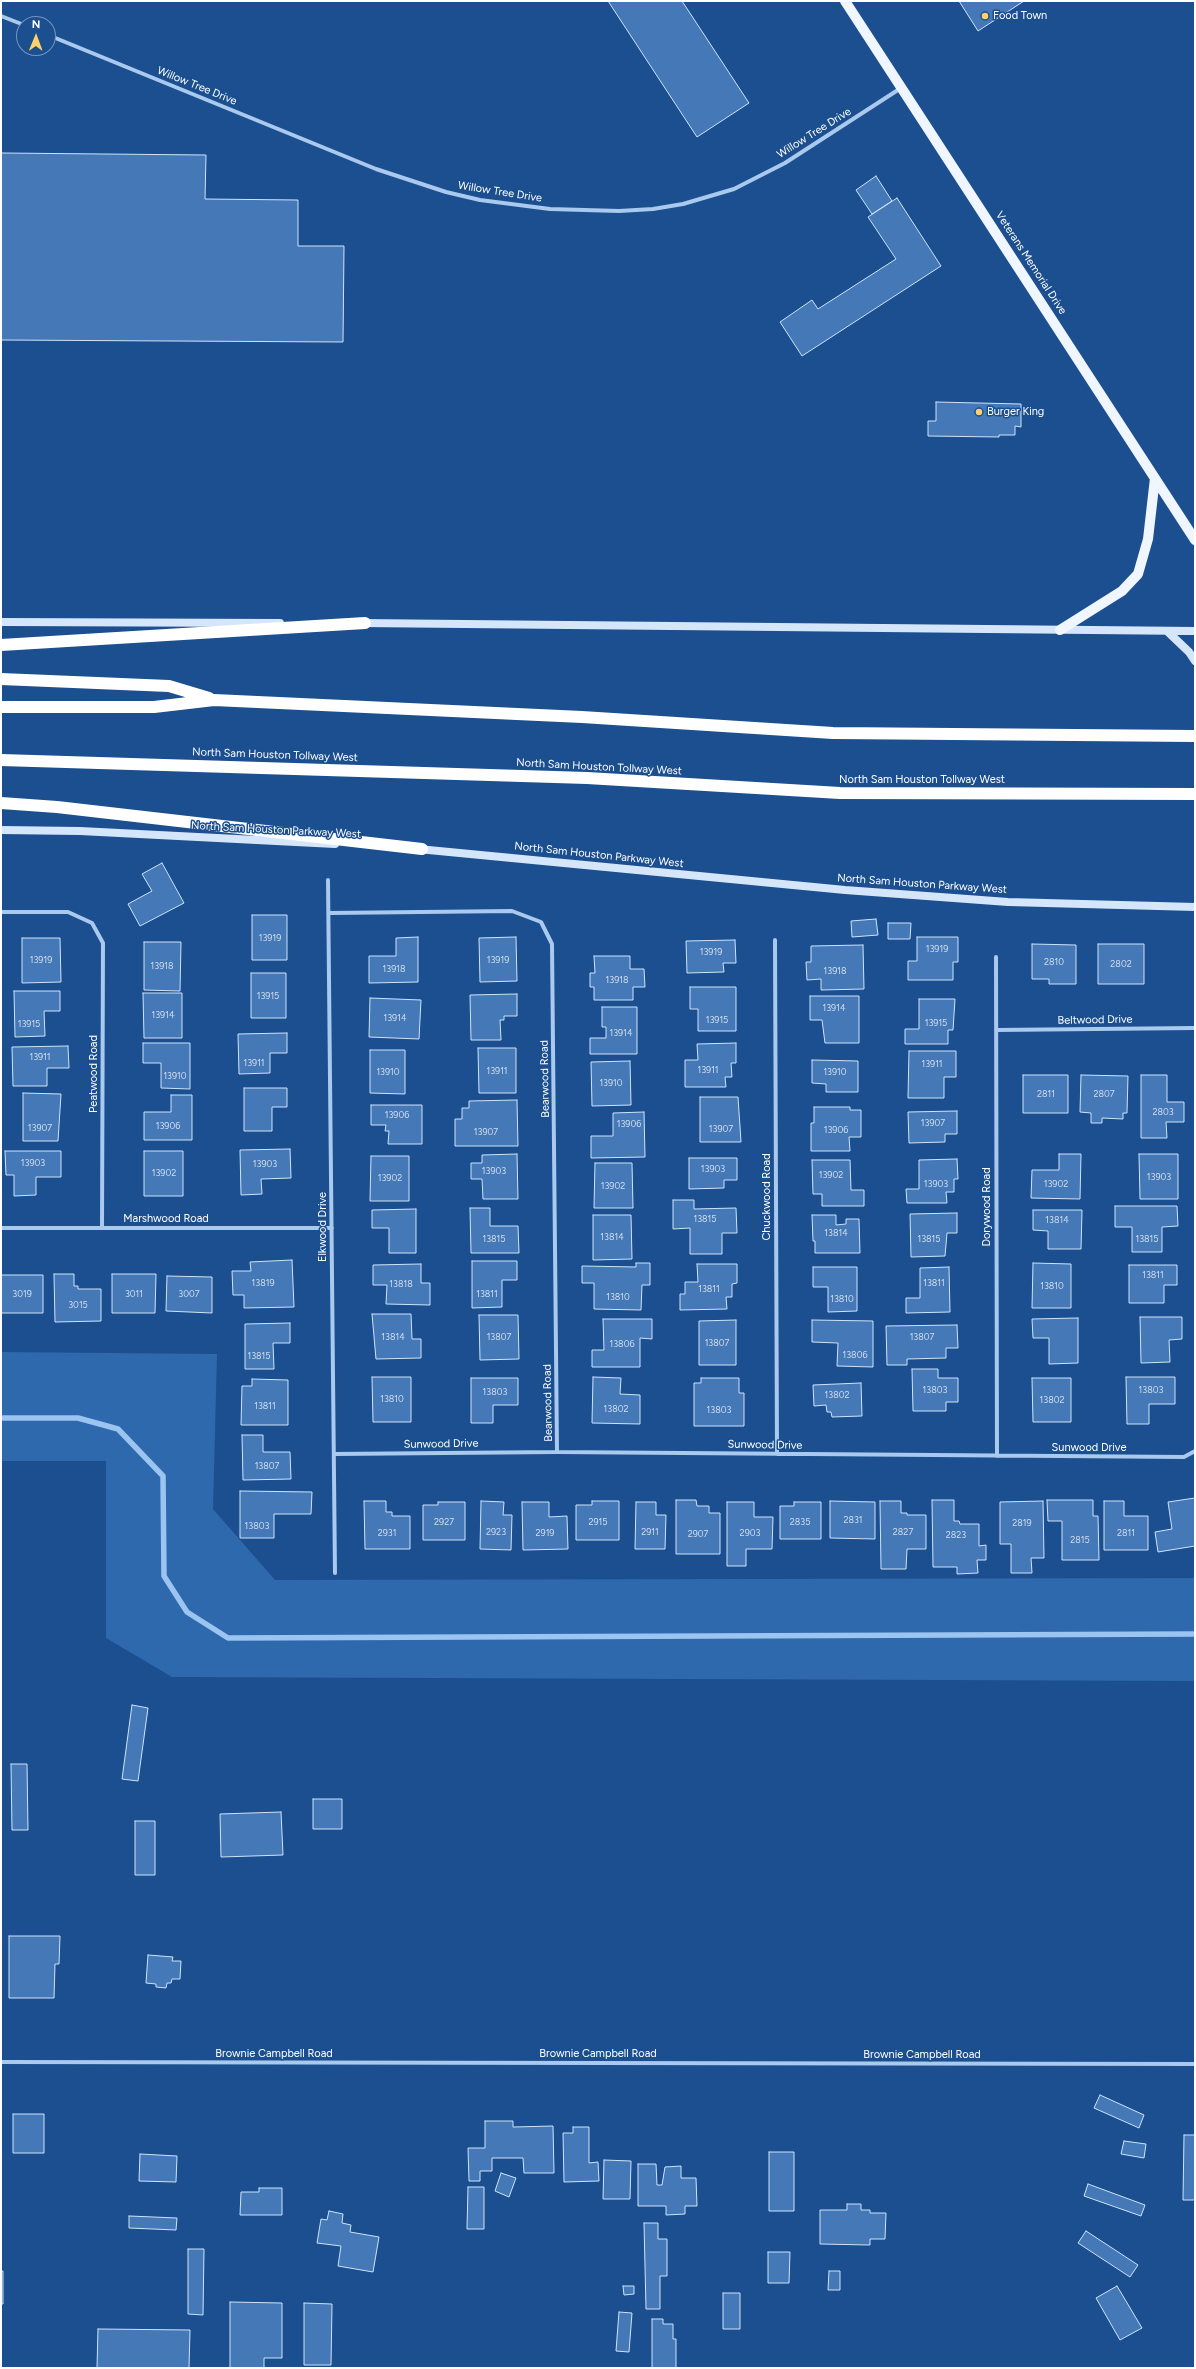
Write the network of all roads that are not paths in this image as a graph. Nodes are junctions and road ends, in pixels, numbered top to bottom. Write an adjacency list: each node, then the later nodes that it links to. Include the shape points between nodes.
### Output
1 (844, 1): 5 (main road, Veterans Memorial Drive)
2 (1, 16): 3 (street)
3 (16, 22)
4 (56, 38): 5 (street, Willow Tree Drive, via 376,169 466,197 550,209 652,209 683,204 734,189 785,163)
5 (901, 88): 6 (main road, Veterans Memorial Drive)
6 (1155, 478): 7 (main road, Veterans Memorial Drive); 10 (main road, via 1148,539 1138,574 1122,591)
7 (1195, 540)
8 (1, 622): 9 (main road)
9 (365, 623): 10 (main road); 13 (highway)
10 (1060, 630): 11 (main road)
11 (1167, 631): 12 (main road); 14 (main road)
12 (1195, 631)
13 (1, 645)
14 (1195, 661)
15 (1, 679): 16 (highway, via 169,686)
16 (214, 700): 17 (highway, via 154,707); 18 (highway, via 582,717 833,734)
17 (1, 707)
18 (1190, 736)
19 (1, 760): 20 (highway, North Sam Houston Tollway West, via 588,778 840,793)
20 (1195, 794)
21 (1, 803): 23 (highway, via 57,807)
22 (1, 830): 23 (main road, North Sam Houston Parkway West, via 80,831)
23 (422, 849): 25 (main road, North Sam Houston Parkway West, via 860,891 1008,902)
24 (328, 880): 27 (street, Elkwood Drive)
25 (1195, 907)
26 (1, 912): 33 (street, Peatwood Road, via 68,912 92,923 103,942)
27 (329, 913): 34 (street, Elkwood Drive); 36 (street, Bearwood Road, via 512,911 541,922 552,944)
28 (775, 940): 38 (street, Chuckwood Road)
29 (996, 957): 31 (street, Dorywood Road)
30 (1195, 1028): 31 (street, Beltwood Drive)
31 (996, 1030): 39 (street, Dorywood Road)
32 (1, 1228): 33 (street, Marshwood Road)
33 (102, 1228): 34 (street, Marshwood Road)
34 (332, 1228): 37 (street, Elkwood Drive)
35 (1195, 1451): 39 (street, Sunwood Drive, via 1184,1457)
36 (557, 1452): 37 (street, Sunwood Drive); 38 (street, Sunwood Drive)
37 (334, 1454): 40 (street, Elkwood Drive)
38 (777, 1454): 39 (street, Sunwood Drive)
39 (996, 1456)
40 (335, 1573)
41 (1, 2062): 42 (street, Brownie Campbell Road)
42 (1195, 2064)

